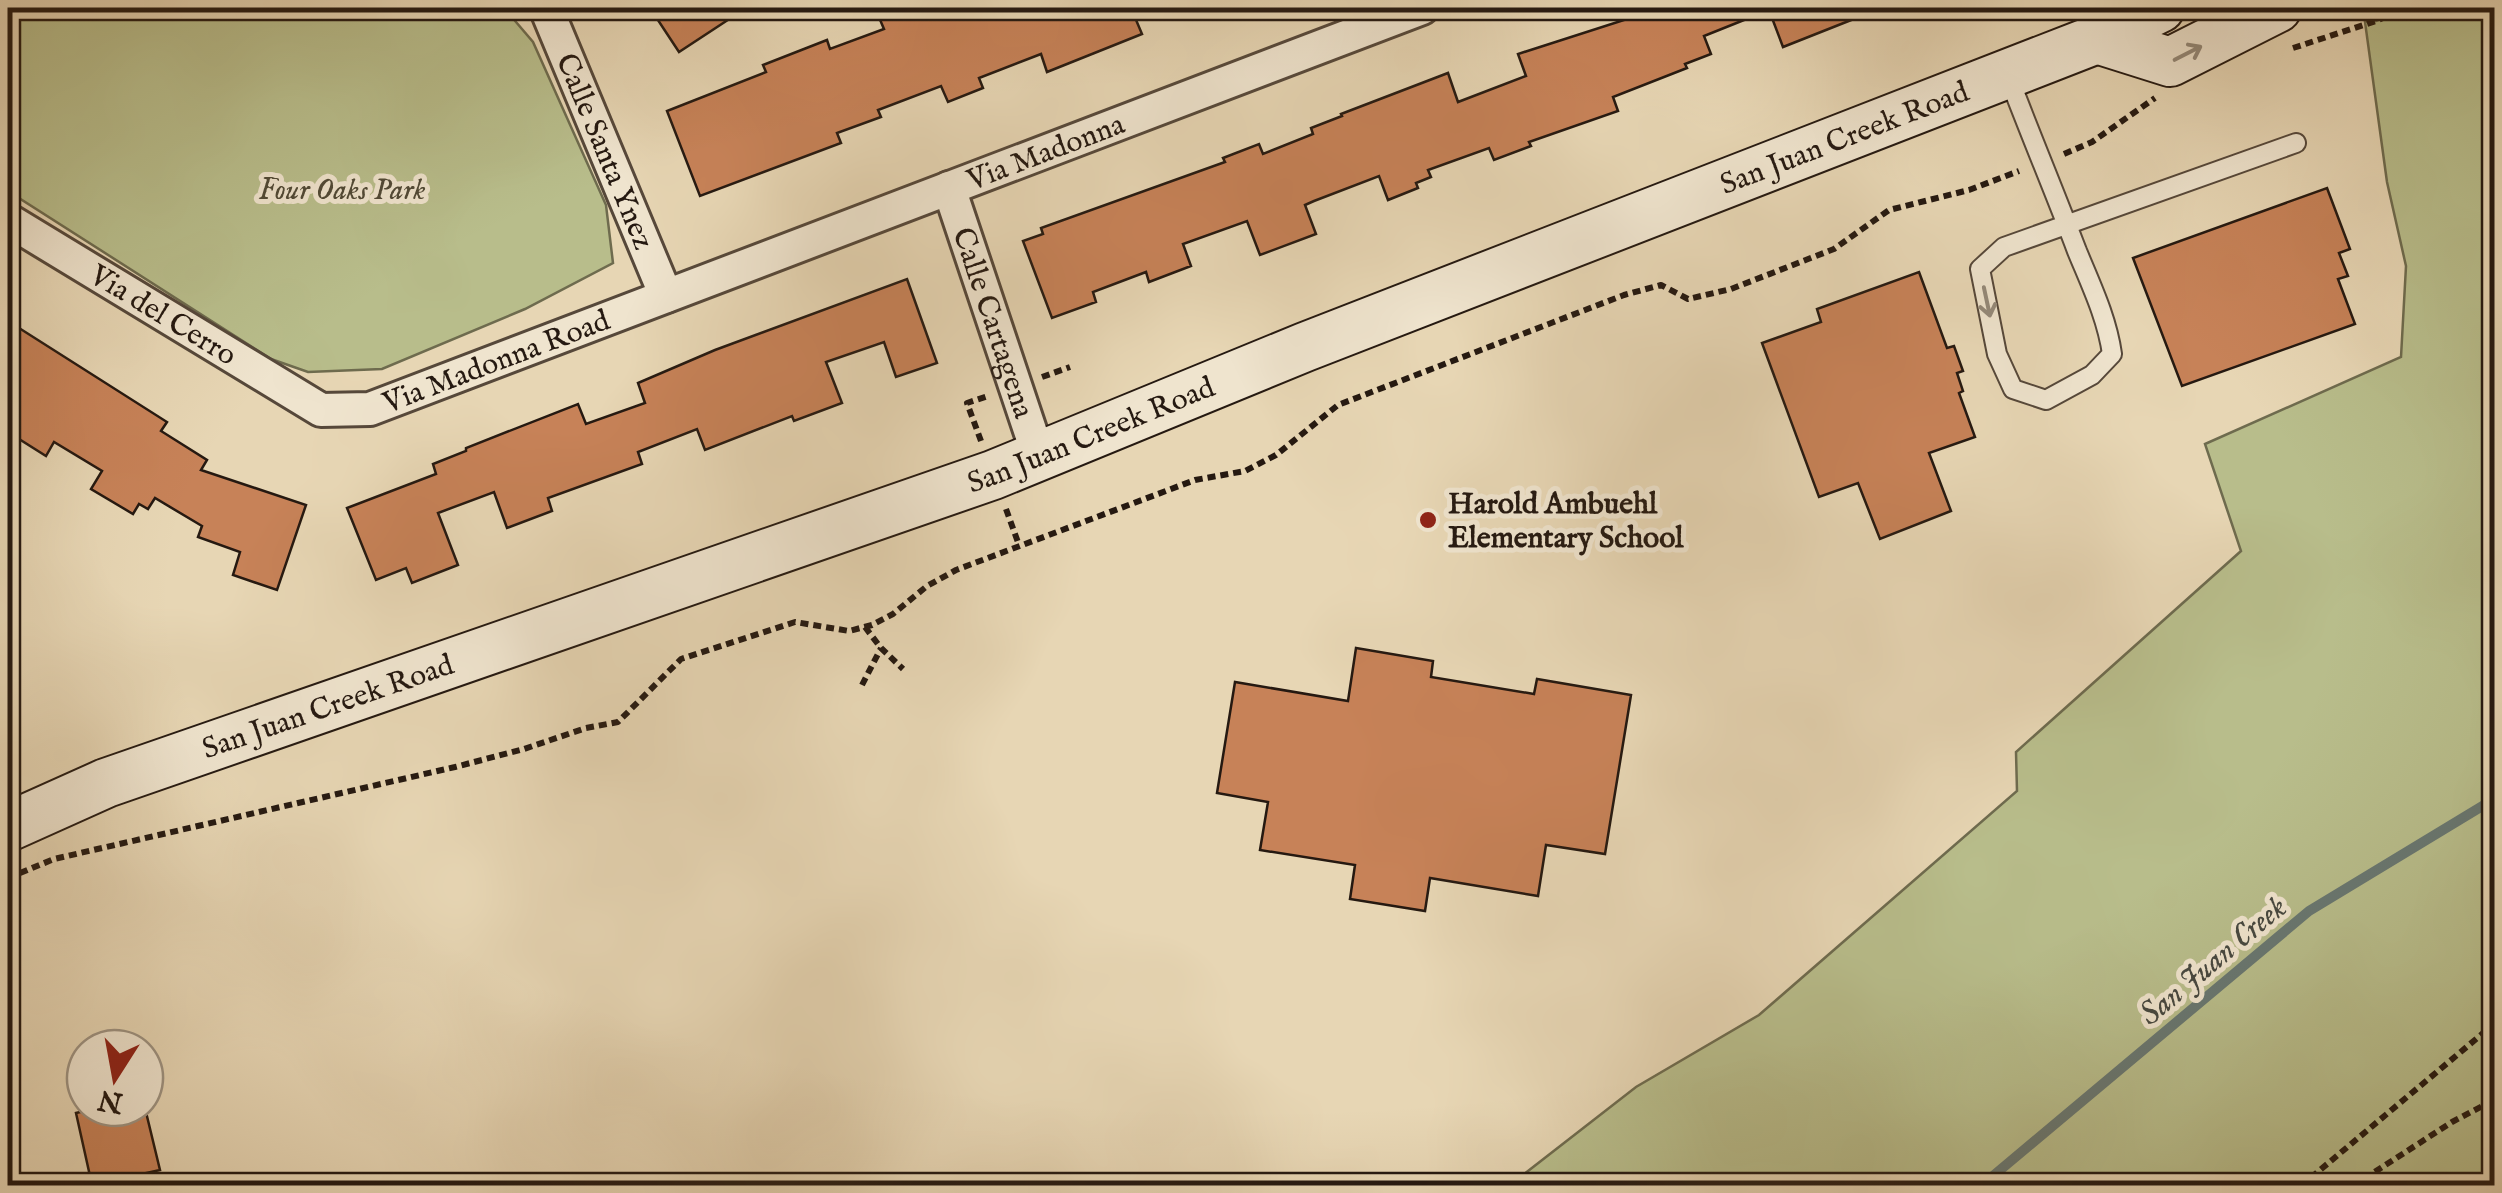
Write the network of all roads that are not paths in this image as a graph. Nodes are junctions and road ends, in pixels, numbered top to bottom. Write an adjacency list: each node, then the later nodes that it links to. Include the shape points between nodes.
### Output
1 (546, 8): 11 (street, Calle Santa Ynez)
2 (1422, 8): 8 (street, Via Madonna)
3 (2160, 8): 5 (street, San Juan Creek Road)
4 (2277, 8): 5 (street, one-way to 4, via 2170,62)
5 (2096, 39): 6 (street, San Juan Creek Road)
6 (2007, 72): 10 (lane); 13 (street, San Juan Creek Road)
7 (2296, 143): 10 (lane)
8 (950, 188): 11 (street, Via Madonna); 13 (street, Calle Cartagena)
9 (8, 220): 12 (street, Via del Cerro)
10 (2066, 223): 10 (lane, one-way to 10, via 2004,248 1980,269 1997,354 2013,389 2046,400 2092,375 2112,354)
11 (666, 296): 12 (street, Via Madonna Road, via 370,409)
12 (321, 410)
13 (1040, 457): 14 (street, San Juan Creek Road, via 106,783)
14 (8, 828)

